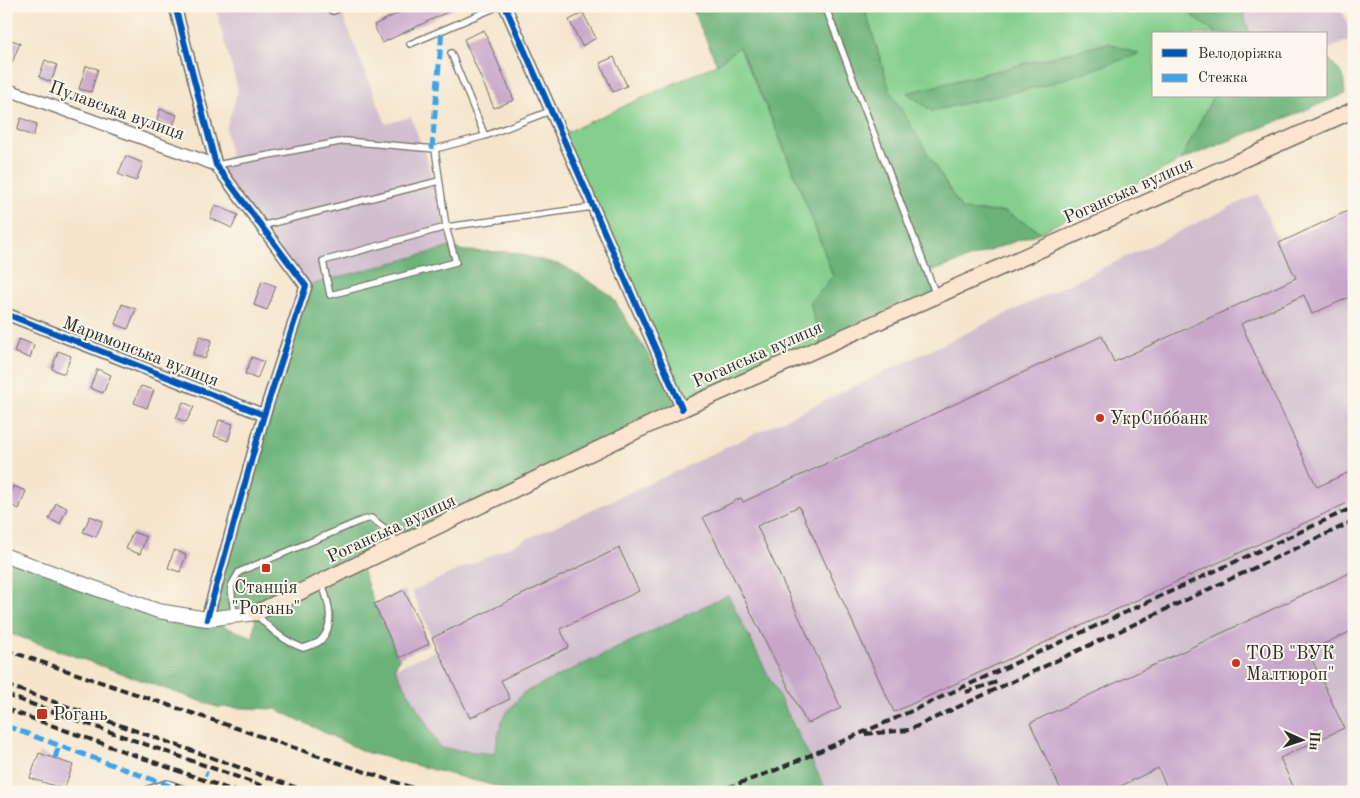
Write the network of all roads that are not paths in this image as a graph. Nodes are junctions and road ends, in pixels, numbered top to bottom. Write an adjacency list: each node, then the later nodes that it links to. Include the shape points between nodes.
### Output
1 (175, 6): 12 (street)
2 (499, 6): 5 (lane)
3 (505, 6): 9 (street)
4 (825, 6): 17 (lane)
5 (410, 44)
6 (450, 53): 10 (lane)
7 (6, 88): 12 (street, Пулавська вулиця)
8 (1354, 110): 17 (main road, Роганська вулиця)
9 (550, 111): 10 (lane); 14 (street)
10 (484, 136): 11 (lane)
11 (435, 149): 12 (lane, via 345,141); 13 (lane)
12 (216, 165): 15 (street)
13 (439, 181): 15 (lane); 16 (lane)
14 (593, 207): 16 (lane); 19 (street)
15 (260, 226): 20 (street, via 306,286)
16 (446, 227): 16 (lane, via 323,262 330,295 456,262)
17 (936, 295): 19 (main road, Роганська вулиця)
18 (6, 314): 20 (street, Маримонська вулиця)
19 (682, 409): 21 (main road, Роганська вулиця)
20 (264, 415): 26 (street)
21 (398, 546): 23 (main road, Роганська вулиця); 25 (lane, via 390,532 371,518 239,572 230,586)
22 (6, 556): 26 (street, Роганська вулиця, via 158,612)
23 (322, 581): 24 (main road, Роганська вулиця); 24 (lane, via 329,602 329,625 320,641 303,648 290,643 271,630)
24 (256, 613): 25 (street, Роганська вулиця)
25 (234, 616): 26 (street, Роганська вулиця)
26 (207, 619)
27 (149, 792): 28 (street, via 166,786)
28 (184, 792)

